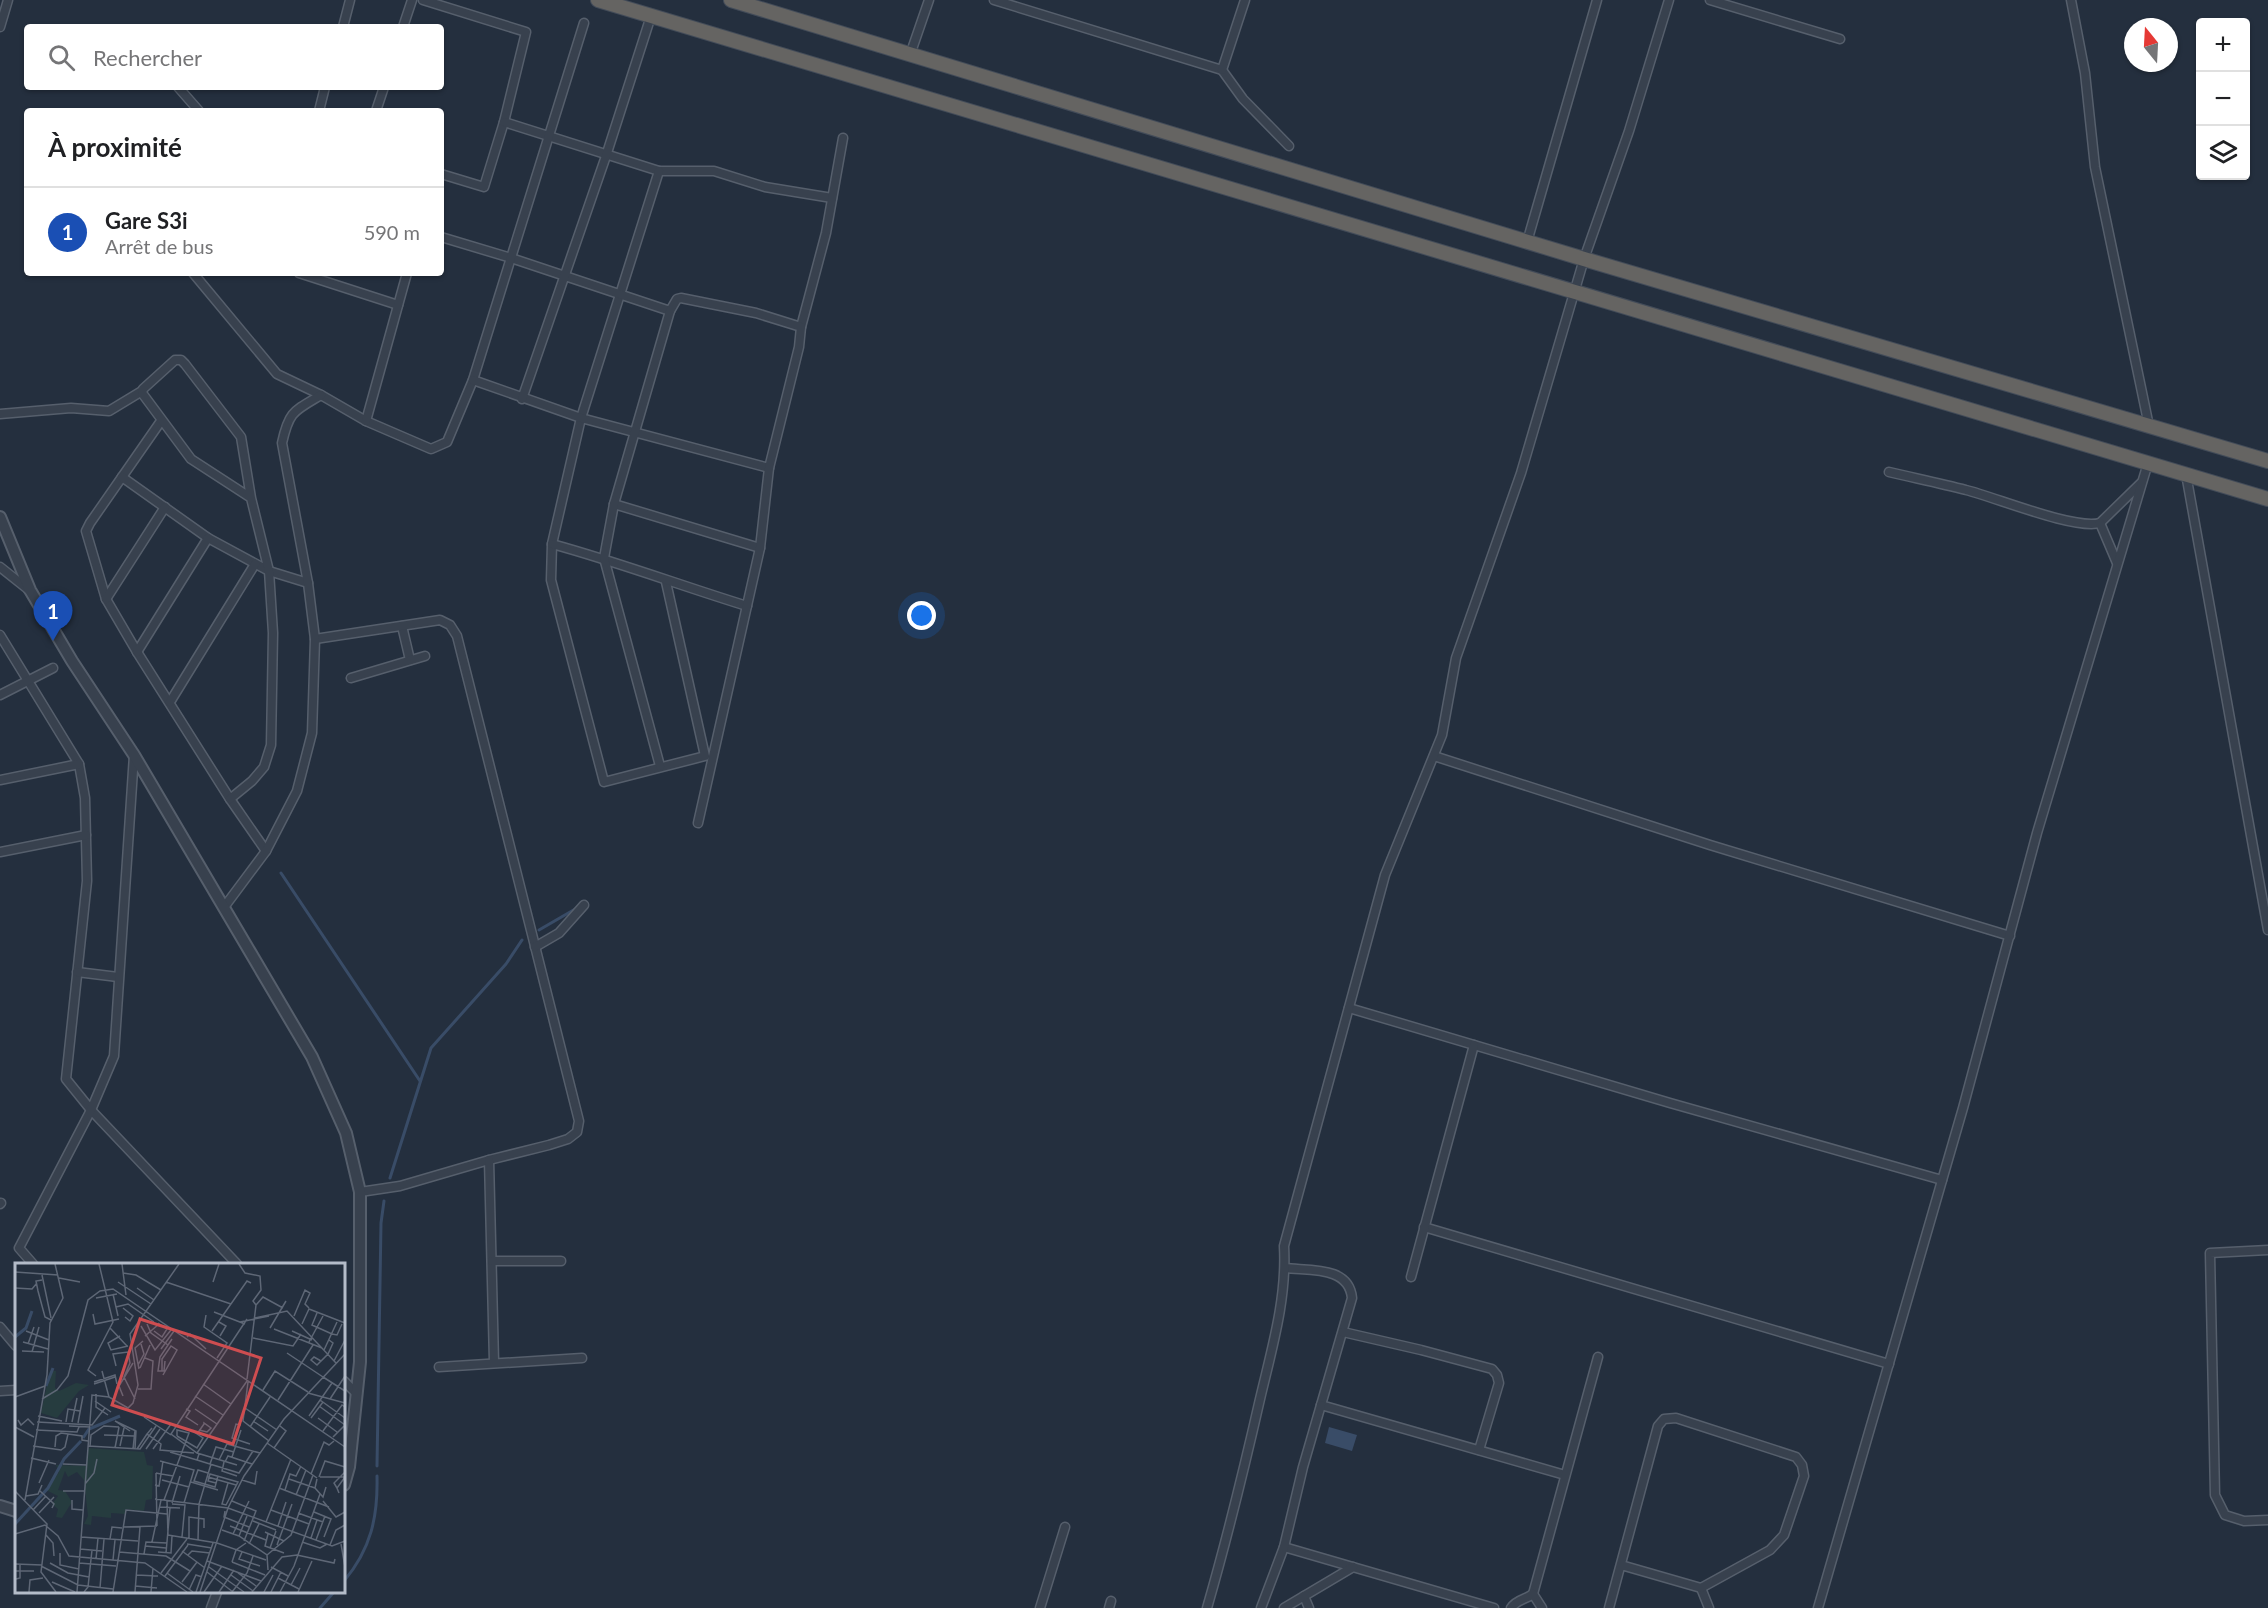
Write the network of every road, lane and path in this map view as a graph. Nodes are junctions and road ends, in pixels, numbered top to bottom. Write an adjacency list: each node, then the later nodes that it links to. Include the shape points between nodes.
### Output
1 (8, 0): 18 (street)
2 (350, 0): 16 (street)
3 (412, 0): 17 (street)
4 (423, 0): 28 (street, via 526,32)
5 (598, 0): 14 (highway)
6 (731, 0): 20 (highway)
7 (929, 0): 20 (street)
8 (994, 0): 21 (street)
9 (1245, 0): 21 (street)
10 (1597, 0): 37 (street)
11 (1669, 0): 39 (street)
12 (1710, 0): 19 (street)
13 (2071, 0): 57 (street, via 2085,73 2095,167)
14 (651, 16): 32 (street); 44 (highway)
15 (585, 23): 29 (street)
16 (344, 24)
17 (404, 24)
18 (0, 27)
19 (1840, 39)
20 (910, 55): 37 (highway)
21 (1222, 70): 31 (street, via 1243,99)
22 (181, 90): 25 (street)
23 (325, 90): 26 (street)
24 (383, 90): 27 (street)
25 (196, 108)
26 (320, 108)
27 (377, 108)
28 (504, 122): 29 (street); 34 (street, via 484,187)
29 (549, 137): 32 (street); 38 (street)
30 (843, 138): 35 (street)
31 (1289, 146)
32 (606, 156): 33 (street); 43 (street)
33 (659, 171): 35 (street, via 714,171 765,187); 45 (street)
34 (444, 175)
35 (832, 198): 48 (street)
36 (444, 238): 38 (street)
37 (1527, 242): 39 (highway)
38 (511, 258): 43 (street); 49 (street)
39 (1584, 259): 44 (street); 57 (highway)
40 (195, 276): 51 (street, via 277,374)
41 (309, 276): 46 (street)
42 (406, 276): 46 (street)
43 (564, 276): 45 (street); 52 (street)
44 (1576, 291): 60 (highway); 97 (street, via 1521,473 1456,658 1442,735)
45 (620, 296): 47 (street); 54 (street)
46 (398, 305): 56 (street)
47 (670, 311): 48 (street, via 681,298 756,313); 58 (street)
48 (801, 327): 61 (street)
49 (473, 380): 52 (street); 56 (street, via 447,442 431,449)
50 (142, 391): 53 (street, via 109,411 71,408); 55 (street); 66 (street, via 175,360 181,360 241,438)
51 (321, 395): 56 (street); 81 (street, via 287,420 282,442)
52 (522, 399): 54 (street)
53 (0, 414)
54 (581, 418): 58 (street); 73 (street)
55 (161, 421): 64 (street); 66 (street, via 191,459)
56 (366, 421)
57 (2149, 426): 59 (highway)
58 (635, 432): 61 (street); 68 (street)
59 (2268, 461)
60 (2148, 463): 63 (highway); 65 (street)
61 (769, 468): 74 (street)
62 (1889, 472): 71 (street, via 1967,490 2072,522)
63 (2186, 474): 67 (highway); 108 (street)
64 (122, 477): 69 (street); 83 (street, via 86,531)
65 (2141, 482): 71 (street); 76 (street)
66 (251, 498): 79 (street)
67 (2268, 499)
68 (614, 504): 74 (street); 75 (street)
69 (165, 507): 72 (street); 83 (street)
70 (0, 517): 82 (street)
71 (2100, 523): 76 (street)
72 (208, 538): 77 (street); 88 (street)
73 (552, 544): 75 (street); 99 (street, via 551,580 604,782)
74 (760, 548): 84 (street)
75 (604, 558): 80 (street); 99 (street)
76 (2117, 563): 109 (street)
77 (255, 564): 79 (street); 95 (street)
78 (0, 567): 82 (street)
79 (269, 571): 81 (street); 101 (street, via 273,633 271,745 264,767)
80 (666, 582): 84 (street); 99 (street, via 705,756)
81 (308, 583): 87 (street)
82 (30, 590): 96 (street)
83 (106, 599): 88 (street)
84 (747, 606): 102 (street)
85 (402, 626): 87 (street); 90 (street); 110 (street, via 440,620 450,625 457,636)
86 (0, 634): 93 (street)
87 (315, 639): 104 (street, via 312,733 297,791)
88 (137, 652): 95 (street)
89 (425, 656): 90 (street)
90 (410, 660): 92 (street)
91 (53, 668): 93 (street)
92 (351, 678)
93 (29, 680): 94 (street); 98 (street)
94 (0, 695)
95 (170, 702): 101 (street)
96 (134, 755): 107 (street); 112 (street)
97 (1434, 756): 109 (street); 113 (street, via 1385,875)
98 (79, 764): 100 (street); 103 (street)
99 (660, 766)
100 (0, 780)
101 (230, 799): 104 (street)
102 (698, 823)
103 (86, 835): 105 (street); 111 (street, via 87,881)
104 (266, 851): 107 (street)
105 (0, 852)
106 (584, 905): 110 (street, via 559,933)
107 (225, 906): 118 (street, via 312,1057 346,1133)
108 (2268, 928)
109 (2010, 936): 117 (street)
110 (535, 947): 116 (street, via 579,1121 577,1132 568,1140)
111 (77, 972): 112 (street); 115 (street, via 66,1079)
112 (118, 977): 115 (street, via 114,1056)
113 (1349, 1008): 114 (street); 125 (street, via 1284,1246)
114 (1474, 1045): 117 (street); 119 (street)
115 (91, 1110): 123 (street, via 19,1248); 124 (street)
116 (489, 1160): 118 (street, via 400,1186); 121 (street)
117 (1942, 1180): 133 (street)
118 (360, 1191): 138 (street)
119 (1424, 1227): 126 (street); 133 (street)
120 (2268, 1250): 145 (street, via 2210,1253 2215,1495 2225,1515 2244,1521)
121 (492, 1261): 122 (street); 132 (street)
122 (561, 1261)
123 (32, 1263)
124 (236, 1263)
125 (1285, 1268): 128 (street, via 1333,1273 1347,1281 1352,1298); 156 (street, via 1280,1314 1232,1521)
126 (1411, 1278)
127 (0, 1327): 129 (street)
128 (1343, 1332): 139 (street); 140 (street, via 1492,1369 1499,1383)
129 (15, 1345)
130 (1598, 1357): 141 (street)
131 (582, 1358): 132 (street)
132 (494, 1362): 134 (street)
133 (1889, 1364): 165 (street)
134 (439, 1367)
135 (345, 1382): 138 (street)
136 (15, 1390): 137 (street)
137 (0, 1391)
138 (357, 1394): 142 (street)
139 (1321, 1405): 140 (street); 147 (street)
140 (1479, 1450): 141 (street)
141 (1565, 1475): 152 (street)
142 (345, 1482)
143 (0, 1506): 144 (street)
144 (15, 1511)
145 (2268, 1520)
146 (1065, 1527): 155 (street)
147 (1284, 1547): 149 (street); 157 (street)
148 (1621, 1565): 150 (street); 150 (street, via 1658,1426 1664,1419 1676,1418 1796,1457 1804,1476 1784,1535 1770,1550); 163 (street)
149 (1353, 1567): 153 (street); 160 (street)
150 (1701, 1588): 164 (street)
151 (217, 1593): 154 (street)
152 (1533, 1594): 161 (street); 162 (street)
153 (1304, 1596): 158 (street); 159 (street)
154 (211, 1608)
155 (1040, 1608)
156 (1207, 1608)
157 (1261, 1608)
158 (1284, 1608)
159 (1310, 1608)
160 (1494, 1608)
161 (1511, 1608)
162 (1542, 1608)
163 (1609, 1608)
164 (1709, 1608)
165 (1818, 1608)

